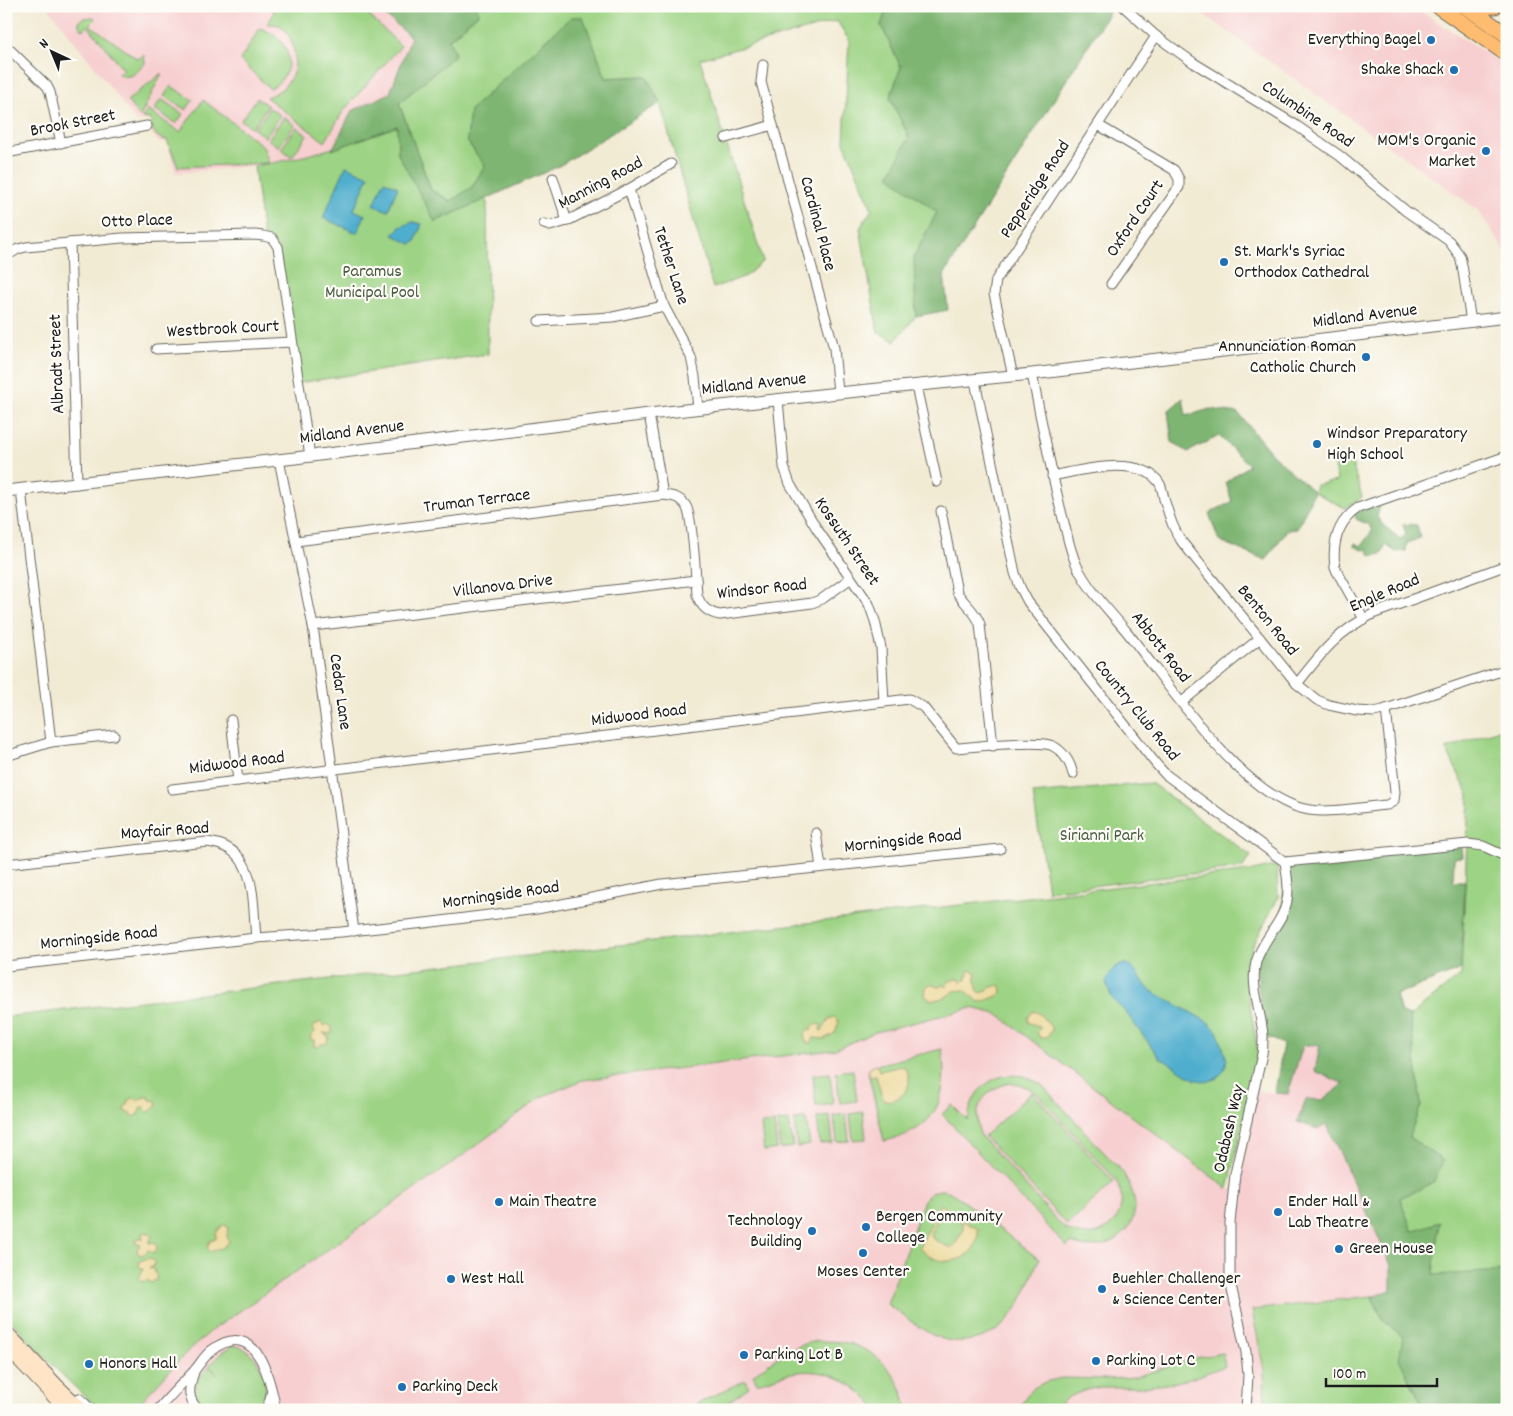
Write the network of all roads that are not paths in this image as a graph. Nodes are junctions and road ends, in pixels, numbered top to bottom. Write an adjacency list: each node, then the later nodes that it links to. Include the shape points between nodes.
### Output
1 (1123, 6): 6 (street, Columbine Road)
2 (1438, 6): 8 (highway)
3 (1495, 6): 4 (highway)
4 (1467, 7): 5 (highway)
5 (1507, 35)
6 (1156, 36): 11 (street, Pepperidge Road); 27 (street, Columbine Road, via 1333,151 1406,211 1449,241 1460,256)
7 (6, 46): 14 (street, via 47,86)
8 (1507, 54)
9 (763, 65): 10 (street, Cardinal Place, via 761,82)
10 (773, 125): 13 (street); 34 (street, Cardinal Place, via 834,348)
11 (1098, 125): 23 (street, Oxford Court, via 1174,170 1179,179 1179,187); 31 (street, Pepperidge Road, via 996,280 994,294)
12 (146, 126): 14 (street, Brook Street)
13 (726, 138)
14 (61, 143): 15 (street, Brook Street)
15 (6, 153)
16 (672, 164): 18 (street, Manning Road)
17 (553, 178): 19 (street)
18 (630, 189): 19 (street, Manning Road); 24 (street, Tether Lane)
19 (567, 221): 20 (street, Manning Road, via 550,226)
20 (544, 224)
21 (70, 243): 22 (street, Otto Place, via 26,247); 28 (street, Otto Place, via 131,238 255,235 272,238 281,260); 43 (street, Albradt Street)
22 (6, 256)
23 (1111, 284)
24 (664, 306): 26 (street, via 613,317); 36 (street, Tether Lane, via 691,357)
25 (1507, 317): 27 (street, Midland Avenue)
26 (539, 322)
27 (1471, 322): 30 (street, Midland Avenue)
28 (292, 342): 29 (street, Westbrook Court); 38 (street)
29 (156, 349)
30 (1032, 374): 31 (street, Midland Avenue); 41 (street, Abbott Road)
31 (1013, 376): 32 (street, Midland Avenue)
32 (975, 381): 33 (street, Midland Avenue); 72 (street, Country Club Road, via 1015,573 1028,602 1160,769)
33 (916, 386): 34 (street, Midland Avenue); 42 (street)
34 (838, 393): 35 (street, Midland Avenue)
35 (778, 400): 36 (street, Midland Avenue); 50 (street, Kossuth Street, via 784,466 790,484)
36 (698, 409): 37 (street, Midland Avenue)
37 (649, 414): 38 (street, Midland Avenue); 46 (street)
38 (310, 456): 40 (street, Midland Avenue)
39 (1507, 456): 52 (street, via 1358,508 1344,520 1336,536 1335,568)
40 (279, 460): 43 (street, Midland Avenue); 48 (street, Cedar Lane)
41 (1052, 476): 54 (street, Benton Road, via 1106,466 1134,469 1152,476 1160,485 1176,533); 58 (street, Abbott Road, via 1072,553 1083,578)
42 (938, 482)
43 (77, 484): 44 (street, Midland Avenue)
44 (22, 490): 45 (street, Midland Avenue); 62 (street)
45 (6, 492)
46 (663, 495): 48 (street, Truman Terrace); 51 (street, Windsor Road, via 675,496 686,507)
47 (941, 512): 63 (street, via 957,592 973,609 980,624)
48 (296, 541): 53 (street, Cedar Lane)
49 (1507, 565): 52 (street, Engle Road)
50 (850, 578): 51 (street, Windsor Road, via 812,603 720,615 708,611 699,602); 57 (street, Kossuth Street, via 869,604 877,627)
51 (696, 580): 53 (street, Villanova Drive)
52 (1364, 618): 56 (street, Engle Road, via 1333,640)
53 (313, 626): 65 (street, Cedar Lane)
54 (1260, 638): 56 (street, Benton Road); 58 (street)
55 (1507, 669): 59 (street, Benton Road)
56 (1297, 684): 59 (street, Benton Road, via 1317,700 1341,709 1374,712)
57 (884, 702): 63 (street, Midwood Road, via 909,699 923,706 956,748); 65 (street, Midwood Road)
58 (1182, 702): 59 (street, Abbott Road, via 1212,740 1273,795 1287,803 1321,811 1387,805 1394,801)
59 (1386, 709)
60 (231, 720): 67 (street)
61 (114, 735): 62 (street)
62 (51, 742): 64 (street)
63 (993, 746): 66 (street, Midwood Road, via 1051,744 1064,755)
64 (6, 756)
65 (333, 769): 67 (street, Midwood Road); 75 (street, Cedar Lane)
66 (1073, 774)
67 (238, 781): 68 (street, Midwood Road)
68 (172, 789)
69 (816, 834): 74 (street)
70 (1000, 849): 74 (street, Morningside Road)
71 (1507, 857): 72 (street, via 1483,846 1468,844)
72 (1285, 862): 92 (street, Odabash Way, via 1287,902 1256,963 1254,981 1263,1034 1262,1054 1236,1174 1230,1223 1230,1281 1248,1375)
73 (6, 864): 76 (street, Mayfair Road, via 216,843 239,856 248,871)
74 (821, 867): 75 (street, Morningside Road, via 662,884 537,909)
75 (354, 931): 76 (street, Morningside Road)
76 (256, 938): 77 (street, Morningside Road)
77 (6, 966)
78 (6, 1332): 81 (main road)
79 (6, 1347): 83 (main road)
80 (195, 1370): 82 (street, via 211,1350 226,1343 244,1343 260,1356); 88 (street); 89 (street, via 190,1395 192,1404)
81 (51, 1379): 86 (main road); 87 (street, via 68,1388)
82 (271, 1386): 90 (street); 91 (street)
83 (50, 1394): 84 (main road); 85 (main road)
84 (58, 1410)
85 (66, 1410)
86 (83, 1410)
87 (92, 1410)
88 (158, 1410)
89 (199, 1410)
90 (265, 1410)
91 (276, 1410)
92 (1246, 1410)

